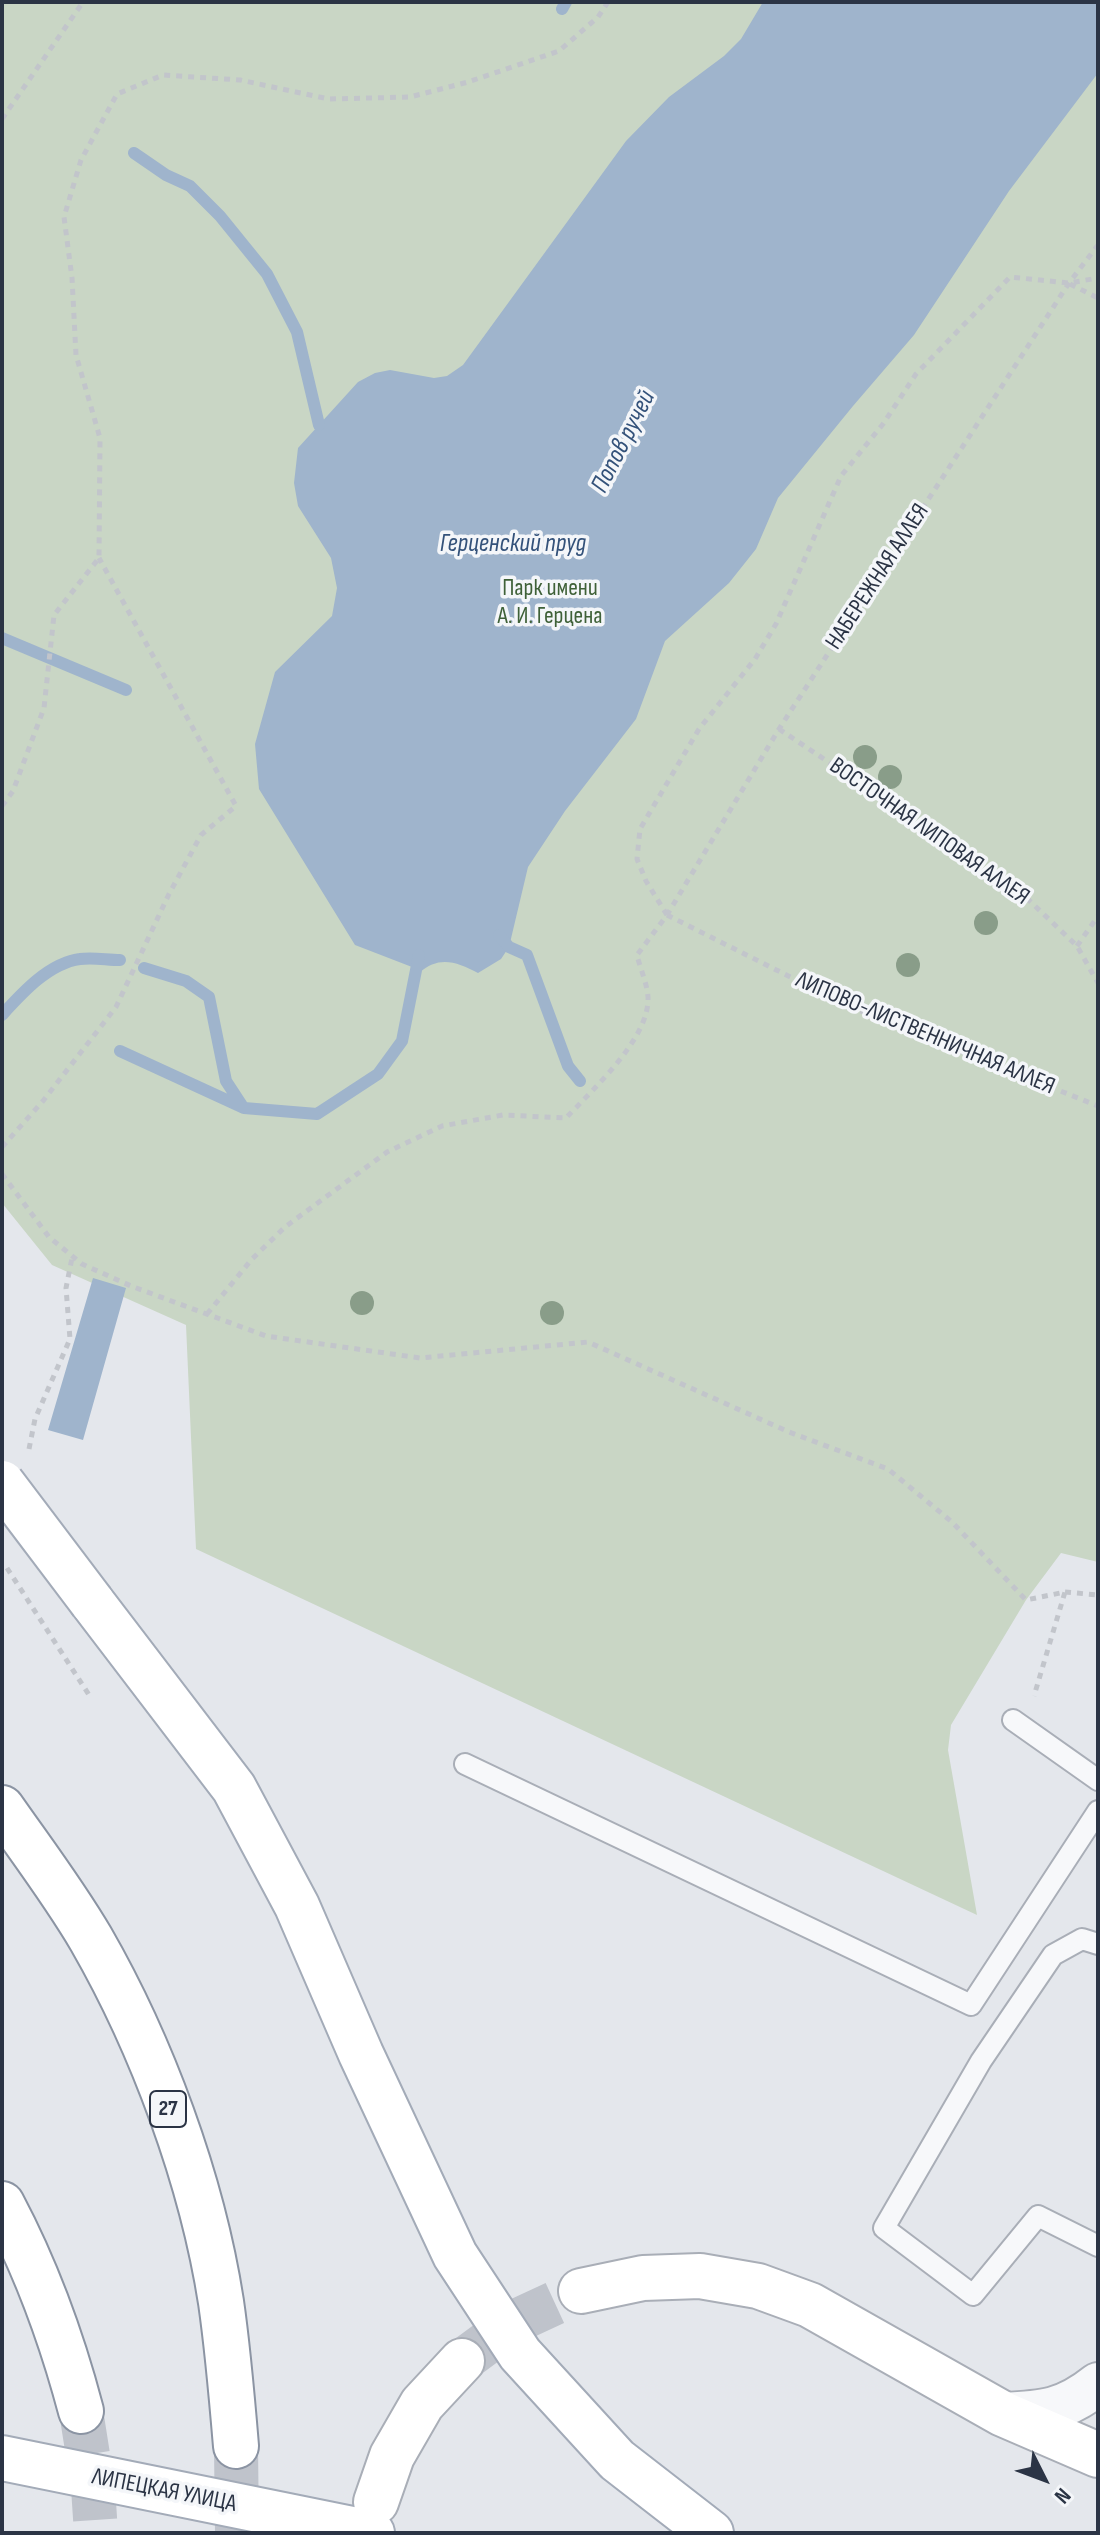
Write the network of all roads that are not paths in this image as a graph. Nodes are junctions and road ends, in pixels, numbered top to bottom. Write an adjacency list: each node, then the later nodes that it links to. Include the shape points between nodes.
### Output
1 (2, 1483): 19 (main road, bridge, via 234,1788 297,1906 455,2255 520,2354 617,2460)
2 (1013, 1720): 4 (lane)
3 (465, 1764): 6 (lane, via 971,2005)
4 (1098, 1780)
5 (2, 1808): 15 (main road, 27, via 90,1938 124,2000 189,2166 221,2301)
6 (1098, 1811)
7 (1098, 1944): 9 (lane, via 1082,1939 1053,1955 981,2061 884,2228 973,2295 1038,2216)
8 (2, 2204): 13 (main road, via 42,2288)
9 (1098, 2246)
10 (581, 2291): 14 (main road, via 657,2277 700,2276 758,2286 810,2305)
11 (462, 2361): 18 (main road, via 422,2404 392,2456)
12 (1098, 2384): 14 (street, via 1049,2411)
13 (81, 2411)
14 (1003, 2414): 16 (main road)
15 (236, 2446)
16 (1098, 2455)
17 (2, 2458): 18 (main road, ЛИПЕЦКАЯ УЛИЦА)
18 (374, 2517)
19 (711, 2533)

